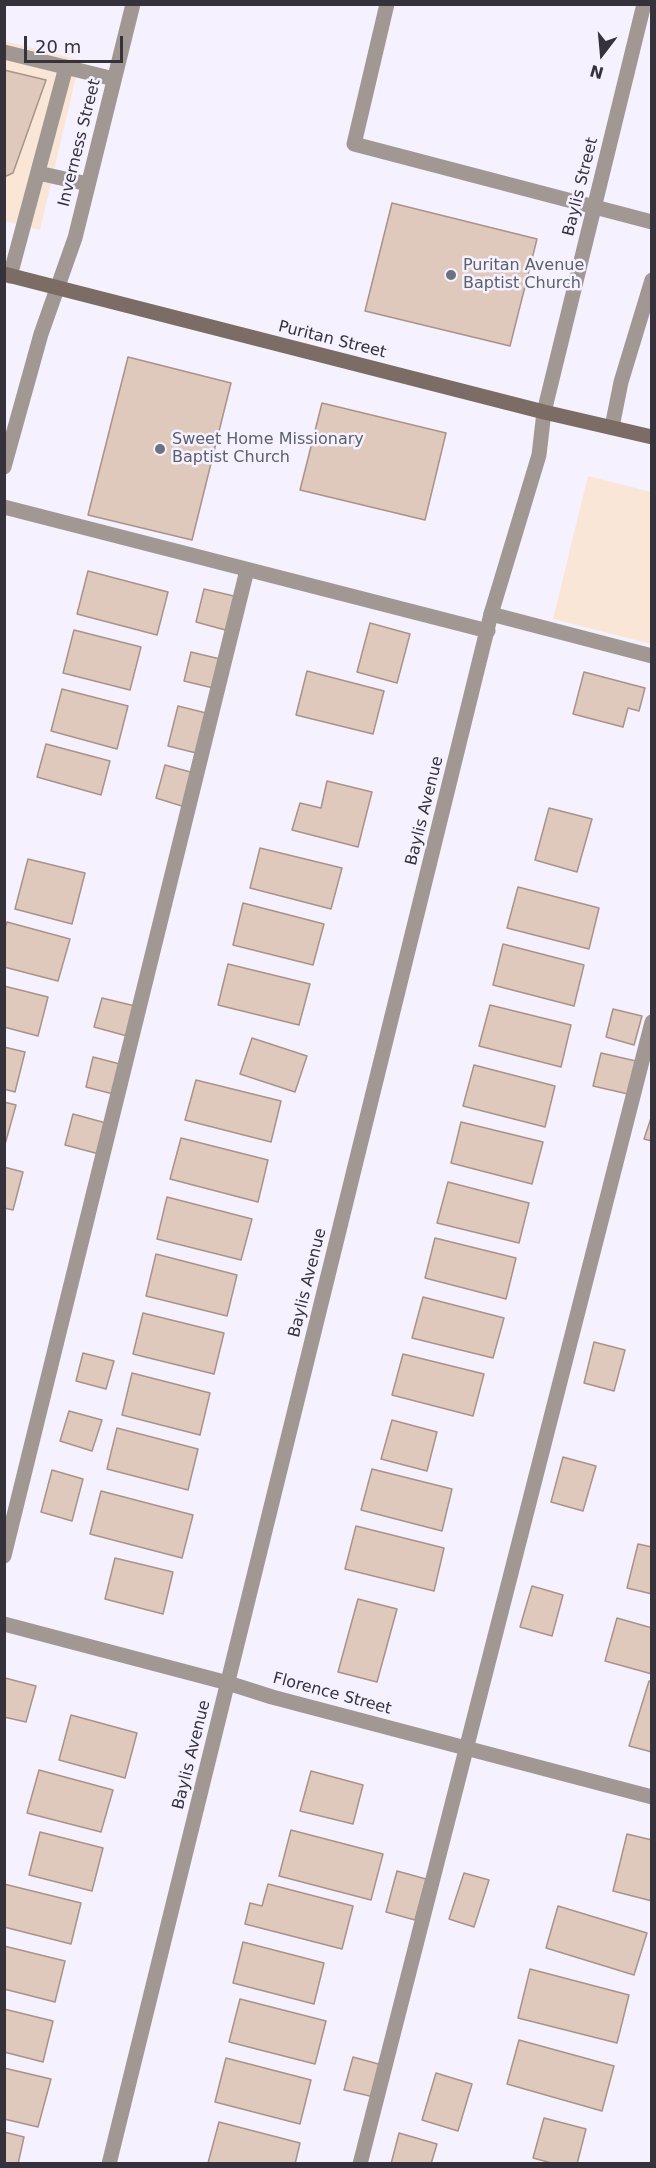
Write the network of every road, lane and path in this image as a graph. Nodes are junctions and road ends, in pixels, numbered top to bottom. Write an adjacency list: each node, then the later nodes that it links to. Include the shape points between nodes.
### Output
1 (133, 4): 6 (street, Inverness Street)
2 (387, 4): 9 (street, via 354,144)
3 (644, 4): 9 (street, Baylis Street)
4 (4, 52): 5 (street)
5 (66, 67): 6 (street); 7 (street)
6 (114, 79): 8 (street, Inverness Street)
7 (38, 172): 8 (street); 11 (street)
8 (88, 184): 13 (street, Inverness Street)
9 (595, 208): 10 (street); 14 (street, Baylis Street)
10 (651, 222)
11 (7, 275): 13 (street, Puritan Street)
12 (651, 280): 15 (street)
13 (58, 289): 14 (street, Puritan Street); 17 (street, Inverness Street, via 41,334)
14 (544, 412): 15 (street, Puritan Street); 20 (street, Baylis Avenue, via 539,455)
15 (612, 427): 16 (street, Puritan Street)
16 (651, 437)
17 (4, 466)
18 (4, 507): 19 (street)
19 (247, 570): 21 (street); 24 (street)
20 (492, 614): 21 (street, Baylis Avenue); 22 (street)
21 (488, 631): 26 (street, Baylis Avenue)
22 (651, 656)
23 (651, 1022): 27 (street)
24 (4, 1556)
25 (4, 1624): 26 (street, Florence Street)
26 (228, 1683): 27 (street, Florence Street); 29 (street, Baylis Avenue)
27 (465, 1748): 28 (street, Florence Street); 30 (street)
28 (651, 1797)
29 (109, 2163)
30 (360, 2163)

